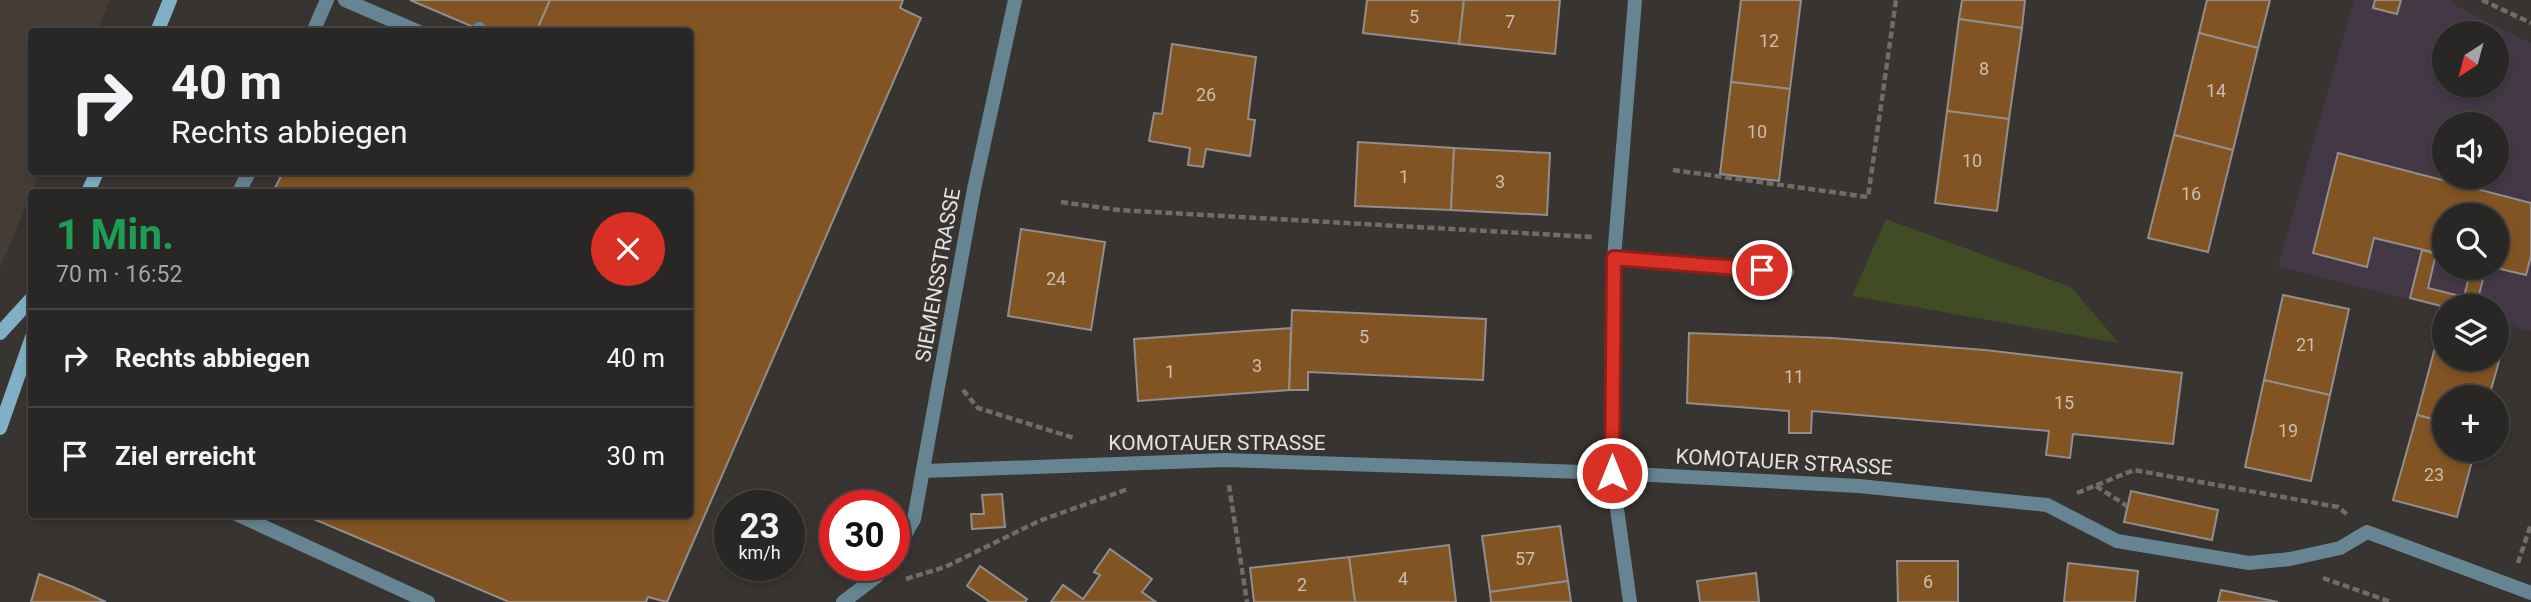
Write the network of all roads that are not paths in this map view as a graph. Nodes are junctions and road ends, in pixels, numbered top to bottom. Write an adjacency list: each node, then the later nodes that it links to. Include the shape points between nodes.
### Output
1 (170, 0): 6 (main road)
2 (327, 0): 7 (street)
3 (345, 0): 8 (street)
4 (1015, 0): 15 (street, SIEMENSSTRASSE, via 974,189)
5 (1635, 0): 9 (street)
6 (159, 28)
7 (315, 28)
8 (410, 28)
9 (1614, 258): 10 (street); 16 (street)
10 (1787, 272)
11 (28, 302): 12 (main road)
12 (0, 333)
13 (28, 348): 14 (main road)
14 (0, 428)
15 (923, 471): 16 (street, KOMOTAUER STRASSE, via 1225,460); 18 (street, SIEMENSSTRASSE)
16 (1612, 473): 20 (street, KOMOTAUER STRASSE, via 1860,486 2047,505 2117,541 2249,563 2340,548 2367,532); 23 (street)
17 (245, 518): 21 (street)
18 (910, 526)
19 (871, 581): 22 (street)
20 (2531, 593)
21 (428, 602)
22 (843, 602)
23 (1630, 602)

